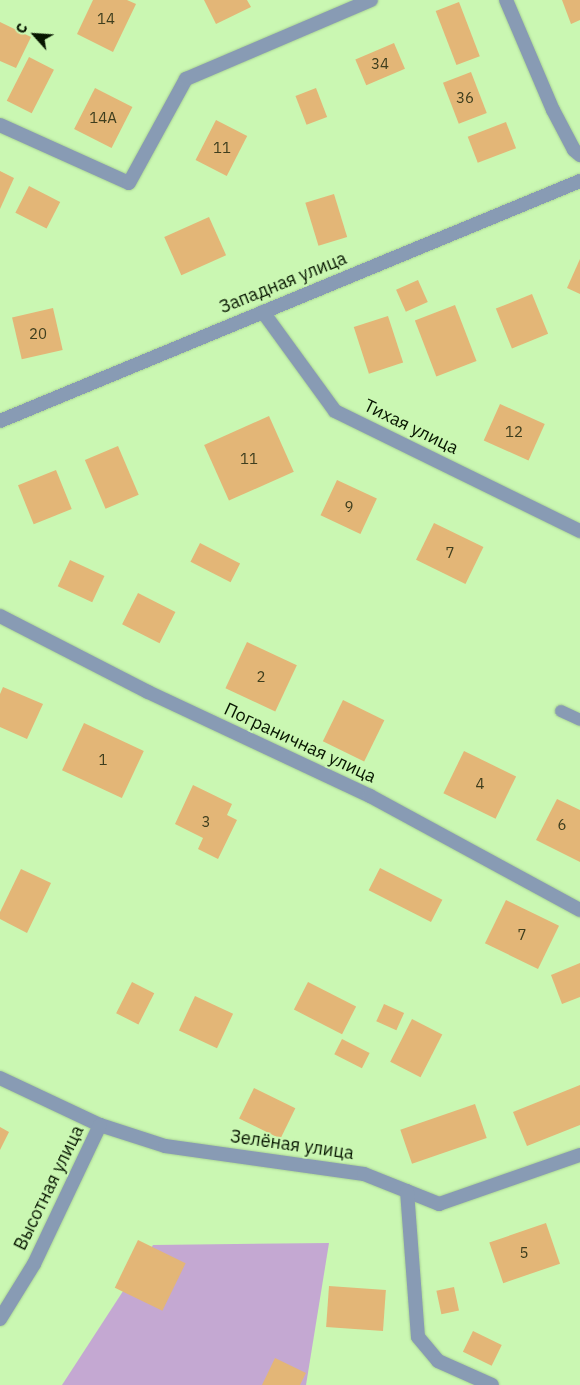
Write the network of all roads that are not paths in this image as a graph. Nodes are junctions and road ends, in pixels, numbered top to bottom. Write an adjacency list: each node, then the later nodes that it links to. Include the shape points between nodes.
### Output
1 (371, 0): 3 (street, via 186,79 129,183)
2 (506, 0): 4 (street, via 553,110 574,150)
3 (0, 125)
4 (580, 155)
5 (580, 181): 6 (street, Западная улица)
6 (263, 312): 7 (street, Западная улица); 8 (street, Тихая улица, via 335,411)
7 (0, 421)
8 (580, 531)
9 (0, 616): 12 (street, Пограничная улица, via 148,692 370,796)
10 (561, 711): 11 (lane)
11 (580, 720)
12 (580, 910)
13 (0, 1078): 14 (street, Зелёная улица)
14 (100, 1125): 16 (street, Зелёная улица, via 165,1146 364,1174); 17 (street, Высотная улица, via 34,1264)
15 (580, 1155): 16 (street, Зелёная улица, via 439,1204)
16 (407, 1191): 18 (street, via 418,1337 438,1361)
17 (0, 1318)
18 (492, 1385)

